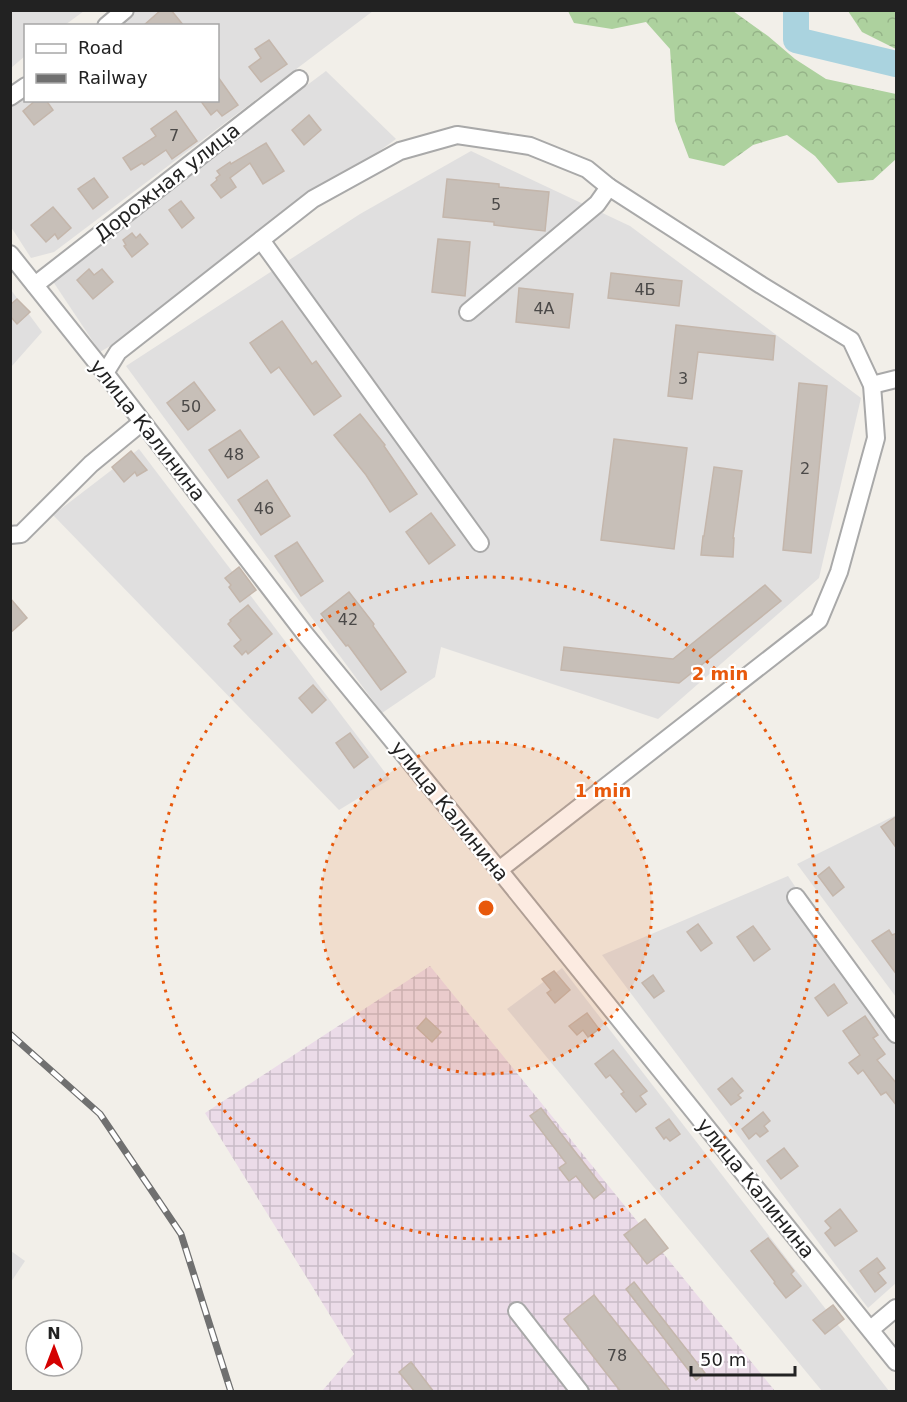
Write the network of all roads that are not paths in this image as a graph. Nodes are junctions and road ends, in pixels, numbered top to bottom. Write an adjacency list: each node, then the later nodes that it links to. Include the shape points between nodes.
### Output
1 (126, 10): 2 (street)
2 (108, 24)
3 (299, 79): 9 (street, Дорожная улица)
4 (24, 87): 5 (street)
5 (10, 97)
6 (609, 187): 7 (street, via 587,169 530,146 457,135 400,151 313,199); 10 (street, via 597,204); 13 (street, via 851,340)
7 (261, 240): 11 (street, via 118,352); 16 (street)
8 (10, 254): 9 (street, улица Калинина)
9 (35, 285): 11 (street, улица Калинина)
10 (468, 312)
11 (105, 374): 14 (street, улица Калинина)
12 (897, 379): 13 (street)
13 (872, 386): 17 (street, via 876,438 839,572 819,620)
14 (142, 422): 15 (street, via 91,464 21,534); 17 (street, улица Калинина, via 305,634)
15 (10, 535)
16 (480, 543)
17 (499, 870): 22 (street, улица Калинина)
18 (796, 897): 19 (street)
19 (897, 1034)
20 (897, 1308): 22 (street)
21 (517, 1311): 24 (street)
22 (871, 1329): 23 (street, улица Калинина)
23 (897, 1362)
24 (580, 1392)

